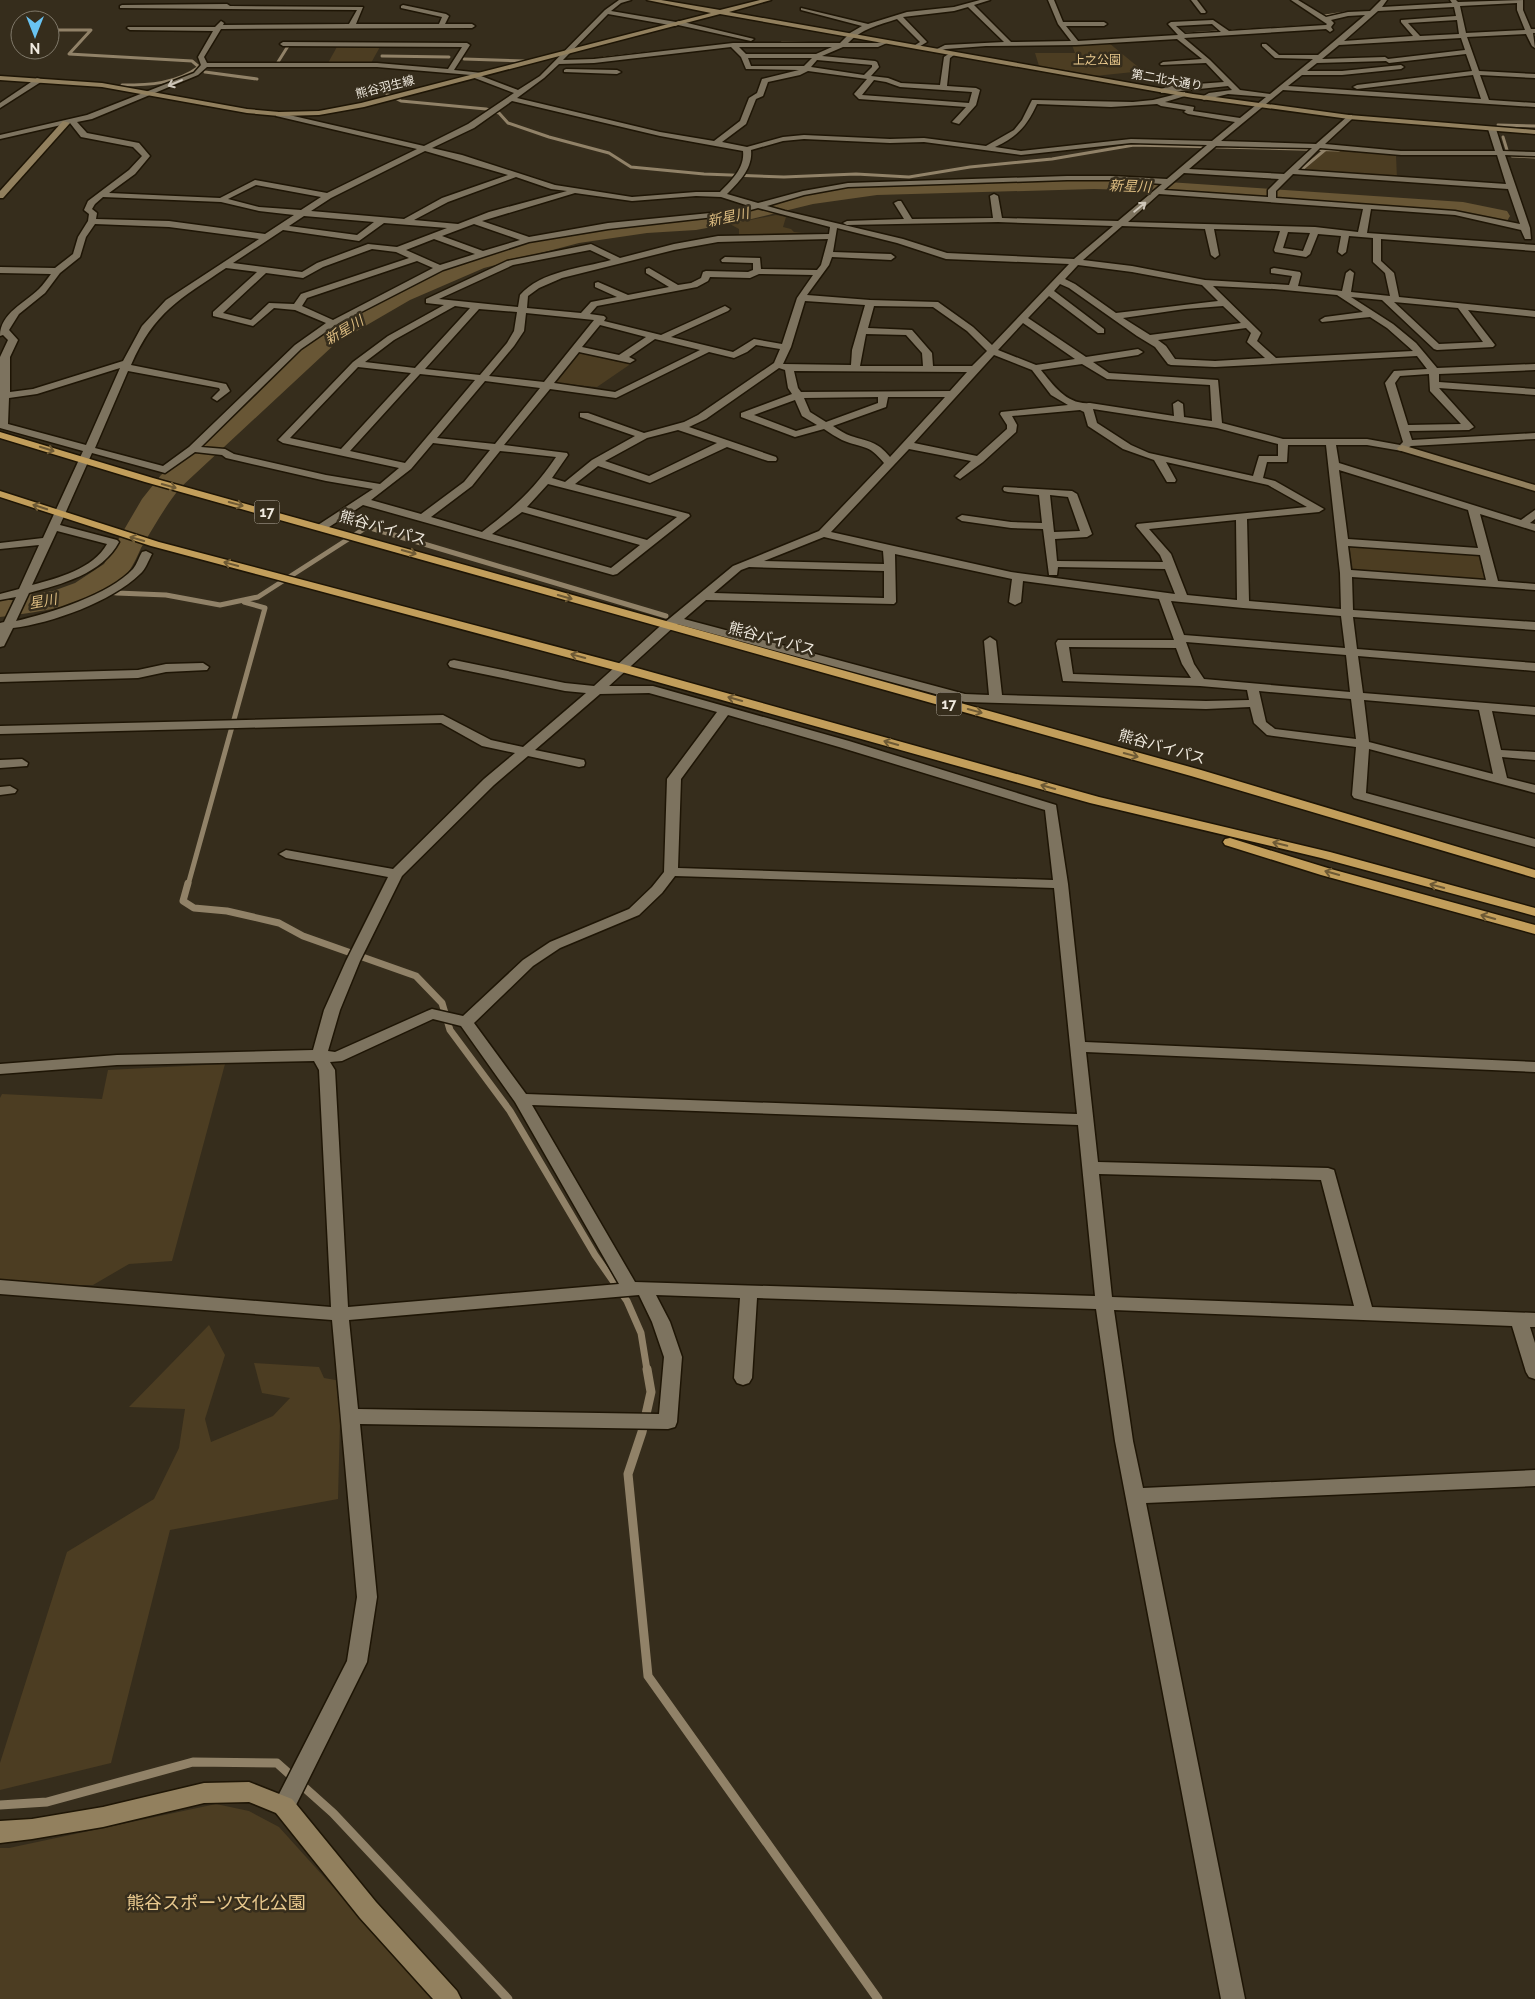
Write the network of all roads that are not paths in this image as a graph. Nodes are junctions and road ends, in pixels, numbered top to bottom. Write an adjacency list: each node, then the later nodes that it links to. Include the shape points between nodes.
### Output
1 (628, 0): 17 (street, via 619,2)
2 (650, 0): 18 (street, 第二北大通り)
3 (768, 0): 18 (street, 熊谷羽生線)
4 (987, 0): 10 (street)
5 (1051, 0): 24 (street)
6 (1194, 0): 19 (street)
7 (1294, 0): 21 (street)
8 (1384, 0): 16 (street)
9 (1519, 0): 11 (street); 34 (street)
10 (972, 2): 20 (street, via 954,9); 43 (street)
11 (1455, 3): 16 (street); 22 (street)
12 (227, 5): 13 (street); 27 (street, via 361,8); 33 (street)
13 (122, 6)
14 (403, 7): 28 (street, via 446,16)
15 (803, 9): 30 (street)
16 (1374, 11): 21 (street); 40 (street)
17 (606, 12): 23 (street); 55 (street)
18 (722, 12): 23 (street, 熊谷羽生線); 37 (street, 第二北大通り)
19 (1203, 12)
20 (898, 16): 30 (street); 51 (street, via 924,42)
21 (1326, 18): 31 (street, via 1331,23)
22 (1459, 18): 36 (street); 39 (street, via 1403,21)
23 (677, 23): 47 (street); 55 (street, 熊谷羽生線)
24 (1061, 24): 25 (street); 44 (street)
25 (1104, 24)
26 (291, 26): 27 (street); 33 (street); 57 (street)
27 (352, 26): 45 (street)
28 (441, 26): 29 (street); 45 (street)
29 (472, 26)
30 (868, 26): 37 (street)
31 (1328, 27): 35 (street); 40 (street)
32 (130, 28): 33 (street)
33 (218, 28): 66 (street, via 202,57)
34 (1532, 31): 36 (street); 50 (street)
35 (1226, 32): 38 (street); 38 (street, via 1213,22 1171,24)
36 (1463, 35): 39 (street); 54 (street)
37 (852, 36): 42 (street, 第二北大通り); 48 (street)
38 (1181, 36): 44 (street); 63 (street)
39 (1418, 38): 41 (street)
40 (1339, 41): 41 (street); 61 (street)
41 (1365, 41): 52 (street)
42 (885, 42): 48 (street, via 878,45); 51 (street, 第二北大通り)
43 (1009, 43): 44 (street); 53 (street)
44 (1076, 43)
45 (387, 45): 57 (street); 57 (street); 70 (street); 70 (street, via 467,45)
46 (732, 45): 47 (street); 59 (street); 64 (street, via 594,61)
47 (766, 45): 48 (street)
48 (842, 45): 60 (street)
49 (1264, 45): 61 (street, via 1277,57)
50 (1535, 46)
51 (915, 47): 53 (street, 第二北大通り)
52 (1372, 47)
53 (937, 51): 58 (street, 第二北大通り)
54 (1468, 52): 62 (street); 73 (street)
55 (564, 53): 64 (street); 74 (street, 熊谷羽生線)
56 (1379, 53): 62 (street)
57 (277, 54): 66 (street)
58 (952, 54): 81 (street, via 946,57); 83 (street, 第二北大通り)
59 (744, 56): 60 (street); 69 (street, via 748,68)
60 (816, 57): 69 (street); 77 (street, via 875,62 876,67)
61 (1318, 59): 62 (street); 72 (street)
62 (1387, 60): 67 (street)
63 (1208, 61): 65 (street); 80 (street)
64 (556, 62): 68 (street)
65 (1163, 64)
66 (205, 65): 84 (street, one-way to 84, via 196,74)
67 (1401, 67): 72 (street); 78 (street)
68 (548, 69): 71 (street); 87 (street)
69 (806, 69): 77 (street); 107 (street, via 792,76 765,81 760,94 752,98 743,122)
70 (450, 71): 74 (street)
71 (618, 72)
72 (1301, 73): 82 (street)
73 (1475, 73): 75 (street); 78 (street); 92 (street)
74 (477, 75): 87 (street); 98 (street, 熊谷羽生線, via 340,110)
75 (1535, 76)
76 (0, 78): 79 (street, 熊谷羽生線)
77 (869, 78): 81 (street, via 900,85); 94 (street, via 859,97 918,104)
78 (1426, 79): 86 (street)
79 (40, 80): 84 (street, 熊谷羽生線); 96 (street)
80 (1230, 83): 83 (street); 85 (street)
81 (943, 88): 94 (street, via 976,90)
82 (1282, 88): 86 (street); 89 (street)
83 (1164, 91): 88 (street, 第二北大通り)
84 (152, 92): 98 (street, 熊谷羽生線); 102 (street)
85 (1239, 92): 89 (street); 90 (street, via 1217,93)
86 (1330, 92): 92 (street)
87 (520, 93): 91 (street)
88 (1182, 94): 90 (street, 第二北大通り); 93 (street)
89 (1272, 96): 97 (street)
90 (1204, 98): 97 (street, 第二北大通り)
91 (512, 99): 107 (street); 110 (street, via 475,127)
92 (1486, 102): 95 (street)
93 (1150, 103): 100 (street); 111 (street, via 1035,102 1025,122 1013,135)
94 (972, 105): 101 (street)
95 (1535, 105)
96 (0, 106)
97 (1260, 106): 99 (street, 第二北大通り); 100 (street)
98 (279, 114): 106 (street)
99 (1349, 118): 103 (street, 第二北大通り); 112 (street)
100 (1244, 121): 109 (street)
101 (956, 122)
102 (70, 123): 105 (street); 125 (street, via 84,135 136,145 146,156 132,172); 127 (street)
103 (1492, 129): 104 (street, 第二北大通り); 114 (street)
104 (1535, 132)
105 (0, 137)
106 (395, 141): 108 (street); 110 (street)
107 (715, 144): 113 (street)
108 (382, 146)
109 (1211, 146): 111 (street, via 1130,141 1034,153); 112 (street); 115 (street, via 1138,147); 118 (street)
110 (425, 148): 120 (street); 128 (street)
111 (988, 148): 113 (street, via 924,140 804,137 782,139)
112 (1317, 148): 117 (street); 119 (street)
113 (748, 149): 126 (street, via 749,156 740,175)
114 (1498, 153): 116 (street); 117 (street); 122 (street)
115 (1096, 154)
116 (1535, 154)
117 (1401, 167): 119 (street); 122 (street)
118 (1184, 171): 119 (street); 121 (street)
119 (1289, 174): 131 (street, via 1272,190)
120 (515, 175): 123 (street); 139 (street, via 464,193)
121 (1170, 182): 124 (street); 133 (street, via 1068,178 879,183 826,188)
122 (1512, 187): 147 (street)
123 (576, 191): 126 (street, via 632,199); 140 (street)
124 (1159, 192): 131 (street); 142 (street, one-way to 124)
125 (102, 195): 130 (street); 138 (street, via 91,203 88,210 92,213)
126 (722, 195): 133 (street)
127 (0, 196)
128 (328, 196): 130 (street, via 255,182); 135 (street)
129 (994, 196): 137 (street)
130 (221, 200): 135 (street, via 259,209)
131 (1272, 200): 134 (street)
132 (898, 203): 141 (street)
133 (758, 206): 143 (street); 156 (street)
134 (1367, 207): 147 (street, via 1455,213); 151 (street)
135 (303, 213): 136 (street); 145 (street)
136 (383, 219): 139 (street); 145 (street, via 359,238)
137 (998, 220): 141 (street); 142 (street)
138 (92, 221): 155 (street, via 168,224); 176 (street, via 82,237 77,255)
139 (407, 221): 146 (street)
140 (475, 221): 146 (street); 156 (street)
141 (909, 221): 143 (street, via 862,218)
142 (1120, 223): 144 (street); 167 (street)
143 (832, 224): 153 (street); 167 (street, via 946,256)
144 (1209, 226): 148 (street); 162 (street)
145 (281, 227): 155 (street)
146 (460, 227): 152 (street)
147 (1526, 228): 157 (street)
148 (1285, 229): 149 (street); 149 (street, via 1278,250 1306,254)
149 (1314, 230): 150 (street)
150 (1346, 233): 151 (street); 159 (street)
151 (1362, 235): 154 (street)
152 (434, 236): 158 (street); 160 (street)
153 (833, 236): 161 (street); 165 (street, via 718,239)
154 (1378, 236): 157 (street); 190 (street, via 1377,262 1392,274)
155 (266, 237): 168 (street)
156 (528, 240): 160 (street)
157 (1533, 248)
158 (398, 250): 164 (street); 171 (street, via 371,246 304,274)
159 (1342, 252)
160 (482, 254): 169 (street)
161 (827, 254): 163 (street); 177 (street)
162 (1215, 255)
163 (891, 257)
164 (415, 258): 169 (street); 196 (street, via 304,296)
165 (618, 260): 191 (street, via 592,247 540,256 510,263 429,301); 198 (street, via 546,281 524,295)
166 (725, 260): 174 (street, via 757,260)
167 (1076, 262): 180 (street); 181 (street)
168 (224, 265): 171 (street); 224 (street, via 155,316)
169 (440, 268): 206 (street)
170 (0, 270): 172 (street)
171 (264, 270): 196 (street, via 216,314 253,323 272,305)
172 (10, 271): 176 (street); 179 (street)
173 (649, 271): 184 (street)
174 (757, 271): 177 (street); 184 (street, via 750,275 706,274 705,279 694,285)
175 (1274, 271): 183 (street, via 1297,274)
176 (57, 272): 210 (street, via 42,291 15,312)
177 (820, 272): 189 (street)
178 (1350, 273): 186 (street)
179 (0, 279)
180 (1059, 280): 185 (street); 202 (street)
181 (1205, 283): 183 (street); 193 (street)
182 (598, 285): 188 (street)
183 (1293, 288): 186 (street)
184 (678, 289): 188 (street)
185 (1049, 291): 203 (street); 209 (street)
186 (1342, 293): 187 (street); 199 (street)
187 (1384, 297): 190 (street); 194 (street, via 1437,347 1490,345)
188 (627, 298): 201 (street, via 594,304)
189 (801, 298): 192 (street); 213 (street)
190 (1395, 298): 194 (street)
191 (454, 303): 195 (street); 223 (street, via 391,338)
192 (870, 303): 208 (street); 217 (street, via 934,304 970,329)
193 (1223, 303): 202 (street); 207 (street)
194 (1460, 305): 200 (street)
195 (478, 306): 198 (street); 232 (street)
196 (297, 307): 206 (street)
197 (725, 308): 211 (street)
198 (521, 310): 201 (street); 234 (street, via 519,331)
199 (1372, 314): 204 (street); 219 (street)
200 (1535, 314)
201 (584, 316): 205 (street, via 601,318)
202 (1116, 316): 212 (street)
203 (1023, 319): 217 (street); 221 (street)
204 (1325, 320)
205 (597, 322): 211 (street); 215 (street)
206 (333, 323): 262 (street, via 298,347)
207 (1247, 325): 212 (street); 222 (street, via 1256,333 1252,342)
208 (862, 331): 228 (street, via 909,332 927,353); 230 (street)
209 (1101, 331)
210 (2, 332): 241 (street, via 13,340 5,357)
211 (659, 336): 215 (street, via 625,359); 216 (street)
212 (1150, 338): 222 (street, via 1168,354 1171,362 1216,364)
213 (786, 347): 216 (street, via 754,342 734,355); 225 (street)
214 (1321, 347): 220 (street)
215 (577, 349): 235 (street)
216 (708, 349): 235 (street, via 616,395)
217 (993, 351): 229 (street); 231 (street)
218 (1138, 352): 221 (street)
219 (1420, 353): 220 (street); 233 (street)
220 (1329, 358): 222 (street)
221 (1084, 360): 229 (street); 248 (street, via 1107,376 1215,382)
222 (1273, 360)
223 (356, 364): 232 (street); 263 (street, via 283,440)
224 (125, 365): 241 (street, via 34,392); 242 (street, via 223,386 225,391); 261 (street)
225 (778, 365): 227 (street); 249 (street, via 702,417)
226 (1535, 367): 233 (street)
227 (789, 368): 230 (street); 240 (street, via 792,388)
228 (928, 368): 230 (street); 231 (street)
229 (1034, 368): 244 (street, via 1054,393)
230 (855, 369)
231 (975, 369): 239 (street)
232 (419, 371): 234 (street); 263 (street)
233 (1434, 371): 236 (street); 250 (street, via 1397,373 1390,383)
234 (483, 378): 235 (street); 254 (street)
235 (548, 385): 260 (street)
236 (1434, 385): 237 (street); 250 (street, via 1435,391 1469,427)
237 (1535, 392)
238 (883, 394): 239 (street); 240 (street); 247 (street, via 883,405)
239 (952, 394): 258 (street)
240 (798, 395): 247 (street, via 806,414); 247 (street, via 745,415 795,434)
241 (4, 396): 251 (street)
242 (217, 398)
243 (1178, 404): 246 (street)
244 (1080, 406): 246 (street); 265 (street, via 1088,410 1092,424 1127,447); 267 (street, via 1005,414 1012,430)
245 (584, 415): 252 (street)
246 (1179, 420): 248 (street)
247 (825, 425): 270 (street, via 846,438 869,444 879,450)
248 (1217, 425): 255 (street)
249 (680, 427): 252 (street); 257 (street)
250 (1404, 428): 259 (street)
251 (1, 429): 261 (street); 268 (highway, 熊谷バイパス / 17, one-way to 268)
252 (643, 436): 269 (street)
253 (1535, 436): 259 (street)
254 (431, 440): 260 (street); 273 (street)
255 (1282, 442): 256 (street); 275 (street, via 1283,460 1263,458)
256 (1331, 442): 259 (street); 272 (street)
257 (726, 443): 266 (street); 269 (street, via 650,480)
258 (907, 445): 267 (street); 270 (street)
259 (1405, 445): 280 (street)
260 (498, 448): 276 (street, via 563,455); 292 (street, via 468,484)
261 (89, 449): 262 (street, via 165,470); 268 (street)
262 (194, 449): 279 (street, via 225,452 230,456 316,476)
263 (343, 453): 273 (street)
264 (1200, 454): 271 (street)
265 (1157, 457): 271 (street); 277 (street)
266 (772, 459)
267 (979, 460): 274 (street)
268 (84, 461): 289 (street); 296 (highway, 熊谷バイパス / 17, one-way to 296)
269 (596, 462): 278 (street)
270 (889, 463): 299 (street)
271 (1190, 464): 275 (street)
272 (1334, 465): 285 (street); 288 (street)
273 (407, 467): 279 (street)
274 (960, 476)
275 (1257, 479): 287 (street, via 1271,483)
276 (546, 480): 278 (street); 286 (street)
277 (1171, 480)
278 (567, 485): 303 (street, via 684,516)
279 (382, 488): 284 (street)
280 (1535, 488)
281 (1008, 490): 282 (street)
282 (1044, 493): 298 (street); 298 (street, via 1072,494 1087,534)
283 (0, 494): 289 (highway, one-way to 283)
284 (362, 501): 292 (street); 296 (street)
285 (1338, 507): 287 (street); 302 (street)
286 (520, 508): 300 (street); 303 (street)
287 (1318, 509): 291 (street)
288 (1473, 509): 294 (street); 306 (street)
289 (60, 513): 295 (street); 335 (highway, one-way to 289, via 155,544)
290 (1535, 513): 294 (street)
291 (1241, 516): 310 (street, via 1141,526 1166,554); 323 (street)
292 (424, 517): 300 (street)
293 (962, 518): 298 (street)
294 (1523, 524): 297 (street)
295 (54, 527): 301 (street); 317 (street, via 113,542 112,549 95,564 71,576)
296 (322, 527): 325 (highway, 熊谷バイパス / 17, one-way to 325)
297 (1535, 528)
298 (1048, 531): 309 (street)
299 (824, 533): 305 (street); 308 (street)
300 (483, 536): 303 (street, via 613,572)
301 (48, 541): 304 (street); 317 (street)
302 (1343, 542): 306 (street); 312 (street)
303 (648, 544)
304 (0, 546)
305 (889, 549): 311 (street); 313 (street)
306 (1485, 552): 315 (street)
307 (146, 554): 326 (street, via 138,570 116,587 48,615)
308 (743, 564): 311 (street); 318 (street)
309 (1053, 564): 310 (street); 314 (street)
310 (1170, 566): 321 (street)
311 (889, 568): 318 (street, via 890,602)
312 (1346, 574): 315 (street); 324 (street)
313 (1018, 576): 314 (street); 322 (street)
314 (1054, 582): 319 (street)
315 (1492, 584): 316 (street)
316 (1535, 587)
317 (26, 591): 320 (street); 326 (street)
318 (704, 596): 325 (street)
319 (1164, 596): 321 (street); 329 (street)
320 (0, 597)
321 (1183, 599): 323 (street)
322 (1015, 602)
323 (1243, 605): 324 (street)
324 (1347, 613): 327 (street); 331 (street)
325 (671, 623): 335 (street); 341 (street, via 965,698); 361 (highway, 熊谷バイパス / 17, one-way to 361)
326 (4, 626): 330 (street)
327 (1535, 626)
328 (990, 640): 341 (street)
329 (1180, 641): 331 (street); 337 (street, via 1188,664); 337 (street, via 1062,643 1068,678)
330 (0, 644)
331 (1352, 652): 334 (street); 340 (street)
332 (454, 664): 339 (street, via 565,687)
333 (203, 667): 336 (street, via 166,668 138,674)
334 (1535, 667)
335 (622, 668): 339 (street); 356 (highway, one-way to 335)
336 (0, 678)
337 (1200, 682): 338 (street)
338 (1252, 687): 340 (street); 342 (street)
339 (597, 690): 344 (street, via 649,689); 348 (street)
340 (1358, 696): 343 (street); 347 (street)
341 (996, 699): 342 (street, via 1206,705)
342 (1256, 703): 347 (street, via 1260,723 1271,732)
343 (1486, 707): 345 (street); 349 (street)
344 (725, 710): 359 (street, via 674,779); 362 (street, via 1052,808)
345 (1535, 711)
346 (0, 730): 348 (street, via 443,719 487,743)
347 (1363, 744): 354 (street); 357 (street, via 1358,794)
348 (526, 752): 352 (street); 360 (street, via 490,782)
349 (1495, 752): 350 (street); 354 (street)
350 (1535, 756)
351 (22, 763): 353 (street)
352 (580, 763)
353 (0, 764)
354 (1501, 781): 355 (street)
355 (1535, 789)
356 (1095, 800): 363 (highway, one-way to 356, via 1324,855); 364 (highway, one-way to 356, via 1326,872)
357 (1535, 843)
358 (286, 854): 360 (street)
359 (671, 872): 362 (street); 365 (street, via 634,912 555,945 528,963)
360 (396, 874): 367 (street, via 332,1010)
361 (1535, 874)
362 (1062, 884): 366 (street)
363 (1535, 912)
364 (1535, 930)
365 (462, 1021): 367 (street, via 432,1014 337,1057); 370 (street)
366 (1077, 1047): 368 (street); 371 (street)
367 (319, 1054): 369 (street, via 118,1060); 377 (street, via 327,1070)
368 (1535, 1067)
369 (0, 1069)
370 (521, 1099): 371 (street); 374 (street)
371 (1084, 1120): 372 (street)
372 (1089, 1168): 376 (street); 378 (street, via 1328,1174)
373 (0, 1287): 377 (street)
374 (634, 1288): 375 (street); 377 (street); 382 (street, via 661,1322 673,1357 668,1422)
375 (749, 1291): 376 (street); 381 (street)
376 (1104, 1303): 378 (street); 384 (street)
377 (340, 1314): 382 (street)
378 (1365, 1314): 379 (street)
379 (1527, 1320): 380 (street)
380 (1535, 1372)
381 (743, 1378)
382 (351, 1416): 385 (street, via 367,1597 358,1662)
383 (1535, 1478): 384 (street)
384 (1135, 1496): 388 (street)
385 (284, 1806): 386 (street, via 249,1792 204,1793 103,1817); 387 (street, via 368,1910)
386 (0, 1832)
387 (449, 1999)
388 (1233, 1999)

